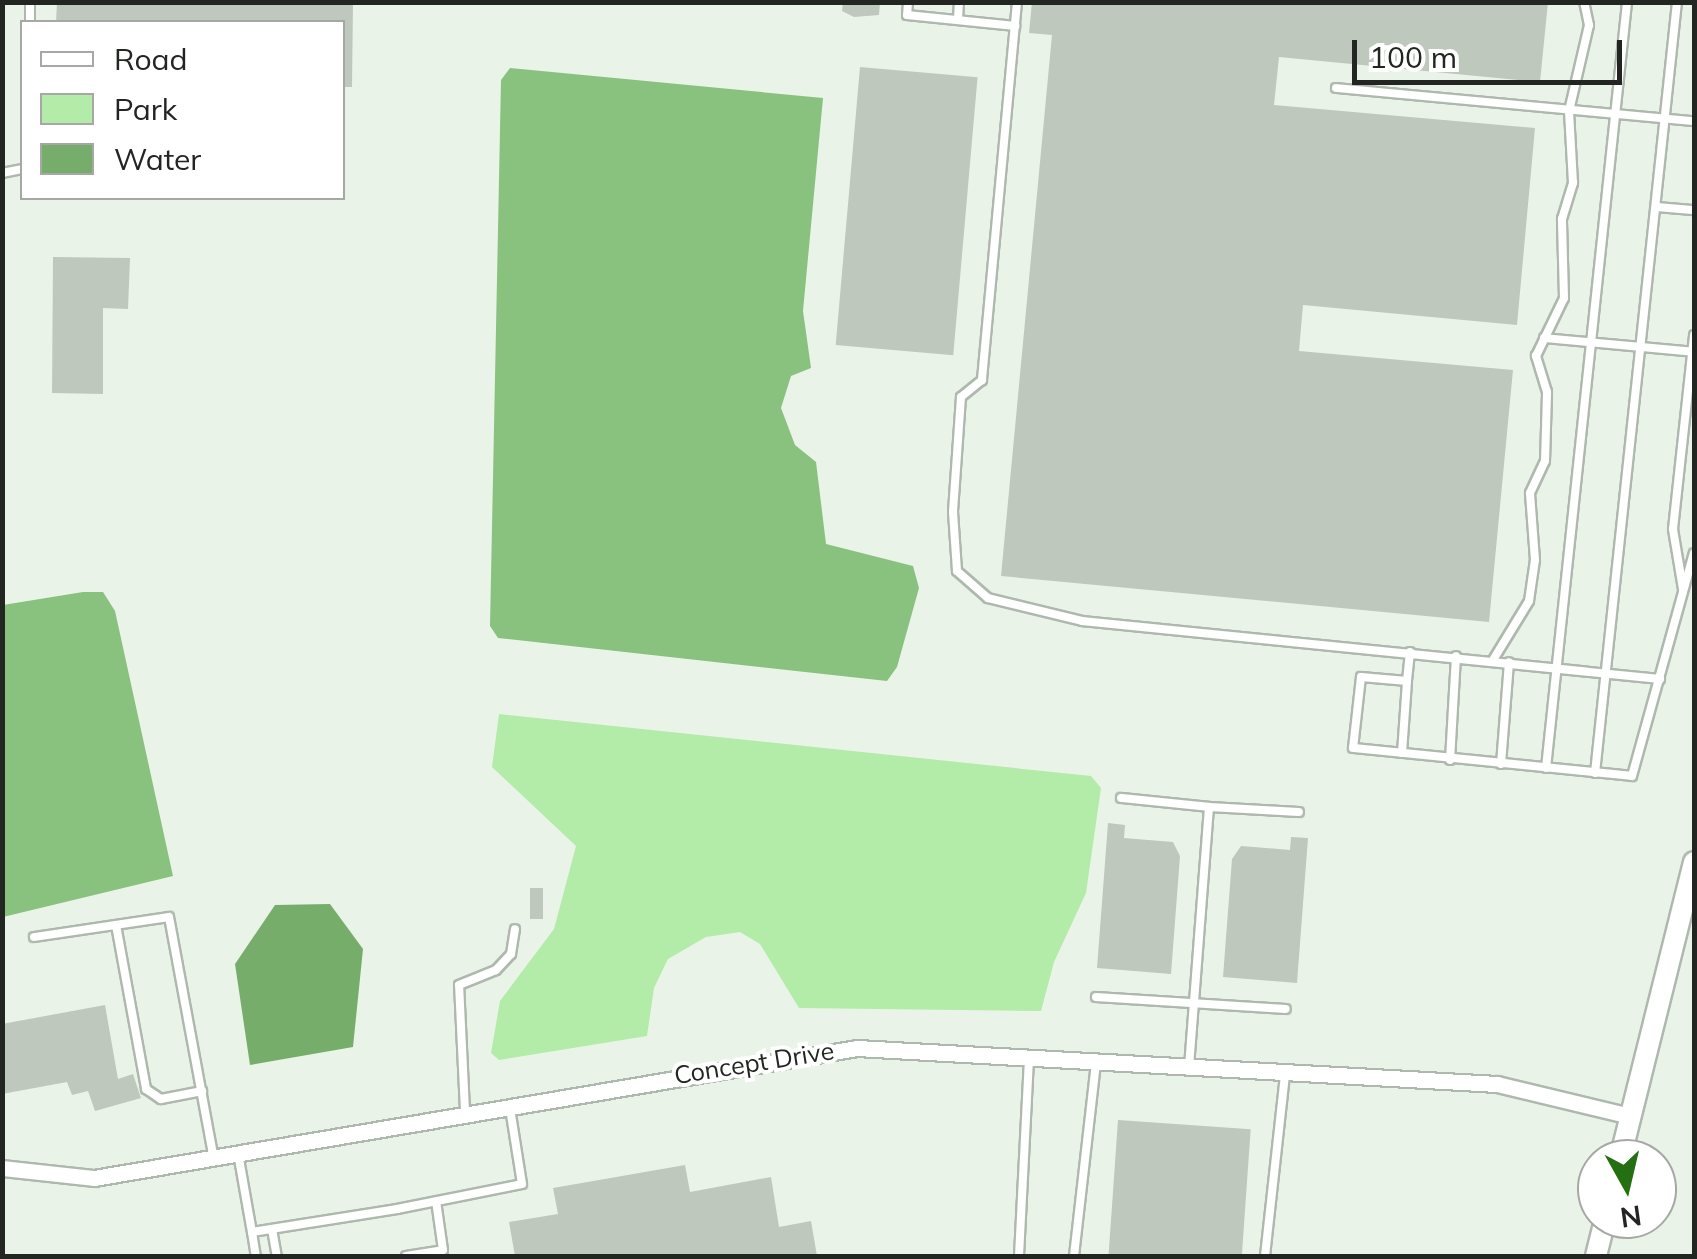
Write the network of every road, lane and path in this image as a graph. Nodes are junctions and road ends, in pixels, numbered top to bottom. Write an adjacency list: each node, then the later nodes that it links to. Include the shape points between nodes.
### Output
1 (908, 2): 7 (lane, via 906,14)
2 (960, 2): 7 (lane)
3 (1018, 2): 8 (lane)
4 (1584, 2): 10 (lane, via 1588,25)
5 (1627, 2): 11 (lane)
6 (1677, 2): 12 (lane)
7 (958, 20): 8 (lane)
8 (1015, 26): 23 (lane, via 982,380 961,398 953,512 957,571 988,598 1082,621)
9 (1336, 88): 10 (lane)
10 (1569, 110): 11 (lane); 17 (lane, via 1573,183 1562,220 1564,298)
11 (1616, 114): 12 (lane); 18 (lane)
12 (1667, 118): 13 (lane); 14 (lane)
13 (1694, 121)
14 (1658, 207): 15 (lane); 19 (lane)
15 (1694, 210)
16 (1694, 335): 20 (lane)
17 (1544, 338): 18 (lane); 25 (lane, via 1536,356 1547,392 1545,461 1530,493 1535,560 1529,601)
18 (1595, 343): 19 (lane); 27 (lane)
19 (1644, 347): 20 (lane); 28 (lane)
20 (1694, 352): 22 (lane, via 1672,529)
21 (1694, 553): 22 (lane)
22 (1689, 594): 29 (lane)
23 (1410, 652): 24 (lane); 30 (lane)
24 (1456, 656): 25 (lane); 32 (lane)
25 (1493, 660): 26 (lane)
26 (1509, 662): 27 (lane); 33 (lane)
27 (1558, 665): 28 (lane); 34 (lane)
28 (1608, 671): 29 (lane); 35 (lane)
29 (1660, 678): 35 (lane, via 1632,776)
30 (1407, 680): 31 (lane); 31 (lane, via 1360,677 1353,748)
31 (1402, 753): 32 (lane)
32 (1450, 760): 33 (lane)
33 (1500, 764): 34 (lane)
34 (1546, 768): 35 (lane)
35 (1595, 773)
36 (1122, 798): 37 (lane)
37 (1208, 807): 38 (lane); 44 (lane)
38 (1299, 812)
39 (1694, 862): 53 (street)
40 (116, 924): 42 (lane); 50 (lane, via 146,1089 160,1099); 50 (lane, via 168,917)
41 (515, 929): 52 (lane, via 511,954 496,970 459,985)
42 (34, 937)
43 (1096, 997): 44 (lane)
44 (1196, 1004): 45 (lane); 48 (lane)
45 (1286, 1009)
46 (1029, 1058): 47 (street, Concept Drive); 51 (street, Concept Drive, via 814,1051); 64 (lane)
47 (1096, 1063): 48 (street, Concept Drive); 65 (lane)
48 (1190, 1068): 49 (street, Concept Drive)
49 (1285, 1075): 53 (street, Concept Drive, via 1496,1084); 66 (lane)
50 (202, 1091): 56 (lane)
51 (510, 1104): 52 (street, Concept Drive); 58 (lane, via 522,1184)
52 (465, 1111): 55 (street, Concept Drive)
53 (1630, 1116): 54 (street)
54 (1625, 1139)
55 (238, 1150): 56 (street, Concept Drive); 60 (lane)
56 (213, 1155): 57 (street, Concept Drive, via 94,1178)
57 (2, 1168)
58 (436, 1202): 59 (lane); 63 (lane, via 444,1250)
59 (272, 1229): 60 (lane); 62 (lane)
60 (252, 1232): 61 (lane)
61 (256, 1256)
62 (277, 1256)
63 (406, 1256)
64 (1019, 1256)
65 (1074, 1256)
66 (1264, 1256)

